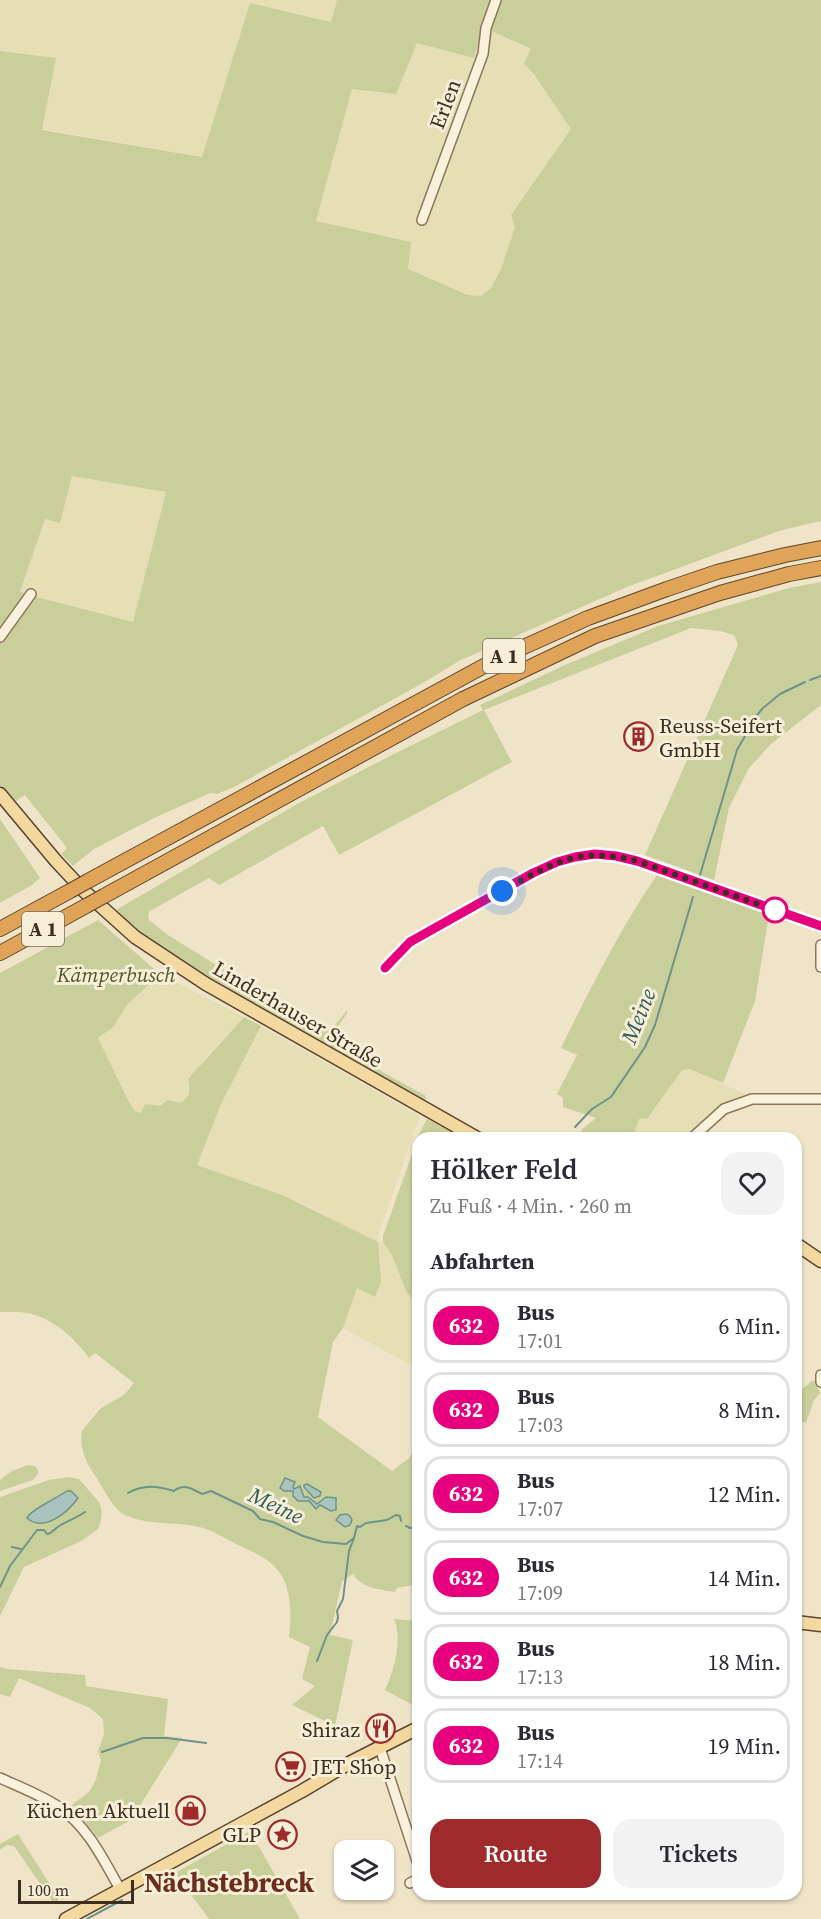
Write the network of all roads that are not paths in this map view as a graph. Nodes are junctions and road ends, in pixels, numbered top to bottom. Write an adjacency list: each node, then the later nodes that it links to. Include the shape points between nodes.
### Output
1 (496, 0): 2 (street, Erlen, via 486,28 483,54)
2 (422, 220)
3 (821, 548): 9 (highway, A 1, bridge, via 717,572 588,618 497,658)
4 (821, 568): 11 (highway, A 1, bridge, via 674,608 595,636 529,666)
5 (31, 594): 6 (street)
6 (0, 637)
7 (0, 794): 15 (main road, Linderhauser Straße, via 84,891 135,937 206,984)
8 (821, 926): 12 (street, via 637,861 595,854 557,862 533,873 410,942)
9 (0, 929)
10 (821, 945): 13 (street)
11 (0, 953)
12 (385, 968)
13 (821, 968)
14 (821, 1099): 16 (street, via 752,1099 724,1109)
15 (466, 1132)
16 (699, 1132)
17 (802, 1248): 18 (main road)
18 (821, 1261)
19 (821, 1375): 20 (street)
20 (821, 1382)
21 (802, 1623): 22 (main road)
22 (821, 1625)
23 (412, 1731): 24 (main road)
24 (380, 1748): 26 (street); 27 (main road)
25 (0, 1778): 27 (street, via 45,1798 71,1816 91,1839)
26 (412, 1846)
27 (120, 1889): 28 (main road)
28 (66, 1919)

